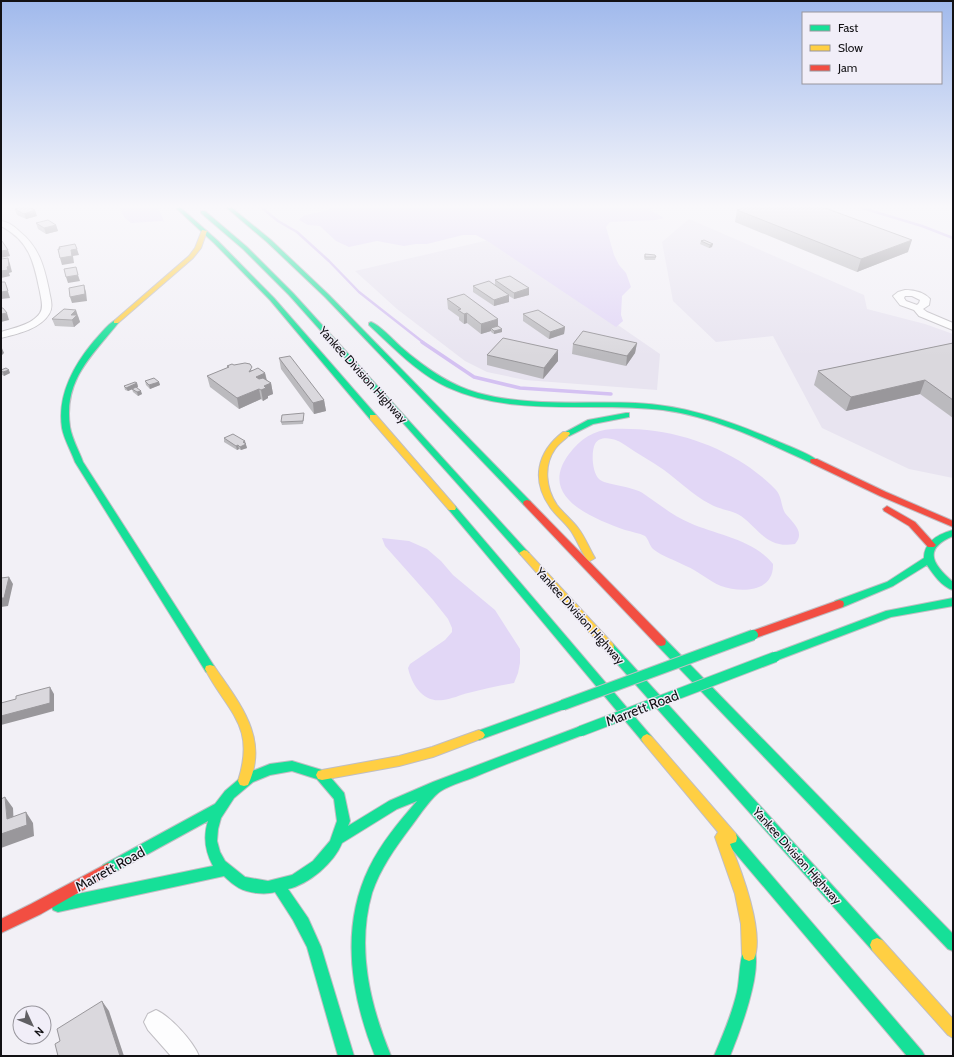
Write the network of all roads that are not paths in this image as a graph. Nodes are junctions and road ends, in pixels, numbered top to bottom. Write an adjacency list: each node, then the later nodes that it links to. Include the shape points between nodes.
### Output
1 (37, 257): 11 (street, via 46,308 43,315)
2 (191, 257): 24 (main road, via 111,326 90,350 78,367 70,387 66,403 66,420 69,440 79,462 244,722 252,748 250,768)
3 (231, 257): 27 (main road, via 288,318 449,504)
4 (254, 257): 35 (main road, Yankee Division Highway, via 291,294)
5 (286, 257): 6 (main road)
6 (327, 296): 8 (main road); 20 (main road)
7 (917, 308): 10 (street, via 924,314)
8 (354, 311)
9 (366, 320): 13 (main road, via 433,374 467,391 516,401 640,405 699,415 751,432)
10 (953, 327)
11 (1, 335)
12 (743, 440): 20 (main road, via 691,422 636,415 613,416 590,422 569,431 554,443 543,465 545,488 556,510 576,531)
13 (897, 501): 15 (main road); 16 (main road)
14 (878, 505): 18 (main road, via 913,524)
15 (953, 516)
16 (953, 524)
17 (953, 533): 18 (main road, via 937,538)
18 (931, 545): 19 (main road)
19 (929, 559): 21 (main road, via 938,575); 23 (main road, bridge, via 874,591 433,752)
20 (603, 582): 33 (main road)
21 (953, 587)
22 (953, 602): 25 (main road, Marrett Road, bridge, via 890,614)
23 (322, 775): 24 (main road, via 304,768 280,767 255,774); 28 (main road, via 333,784 343,804 344,826)
24 (244, 781): 26 (main road, via 233,789)
25 (438, 786): 28 (main road, Marrett Road, via 392,805); 38 (main road, via 403,827 388,850 373,875 362,906 359,938 362,984 369,1018)
26 (218, 809): 29 (main road, via 213,820 211,841 215,856); 31 (main road, Marrett Road)
27 (709, 813): 39 (main road, via 740,882 750,937 744,1002); 40 (main road)
28 (340, 838): 30 (main road, via 326,860 316,869 292,883)
29 (223, 870): 30 (main road, via 241,882 259,886); 31 (main road)
30 (278, 886): 37 (main road, via 300,918 314,948)
31 (36, 909): 32 (main road, Marrett Road)
32 (1, 926)
33 (953, 944)
34 (156, 1022): 36 (street)
35 (953, 1030)
36 (187, 1056)
37 (346, 1056)
38 (383, 1056)
39 (722, 1056)
40 (918, 1056)

